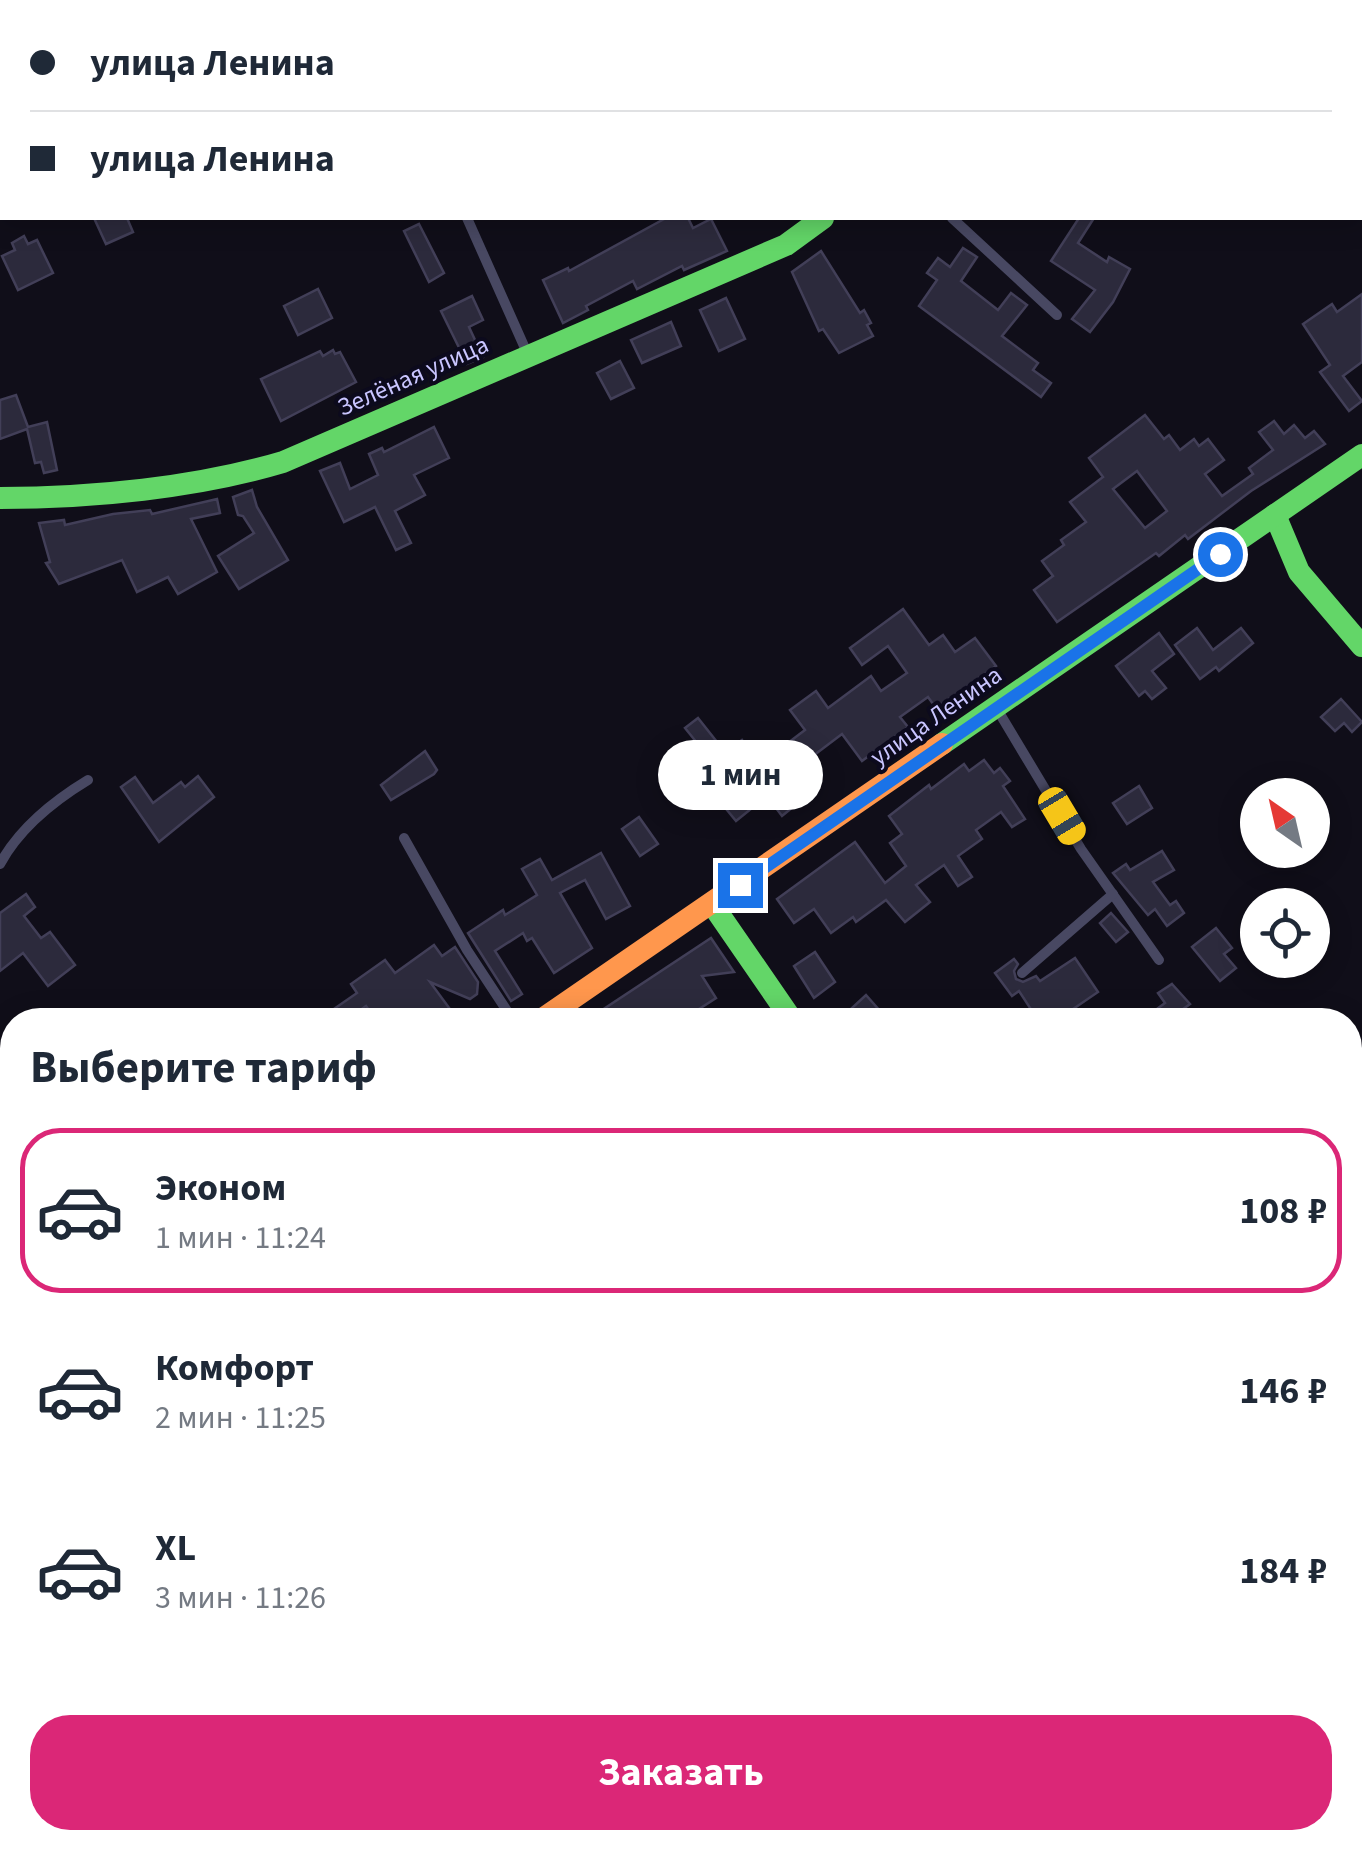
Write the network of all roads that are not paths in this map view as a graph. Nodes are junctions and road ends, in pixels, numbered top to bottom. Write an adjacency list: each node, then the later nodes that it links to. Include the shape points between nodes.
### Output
1 (468, 220): 5 (lane)
2 (820, 220): 5 (street, Зелёная улица, via 786,244)
3 (954, 220): 4 (lane)
4 (1057, 314)
5 (528, 356): 7 (street, Зелёная улица, via 264,468 56,499)
6 (1362, 456): 8 (street, улица Ленина)
7 (0, 498)
8 (1275, 516): 9 (street, via 1299,572); 10 (street, улица Ленина)
9 (1362, 646)
10 (996, 708): 14 (lane); 15 (street, улица Ленина)
11 (88, 780): 13 (lane, via 48,809)
12 (404, 838): 18 (lane)
13 (0, 864)
14 (1113, 894): 16 (lane); 17 (lane)
15 (712, 904): 19 (street, улица Ленина); 20 (street)
16 (1159, 960)
17 (1022, 973)
18 (505, 1008)
19 (559, 1008)
20 (784, 1008)

